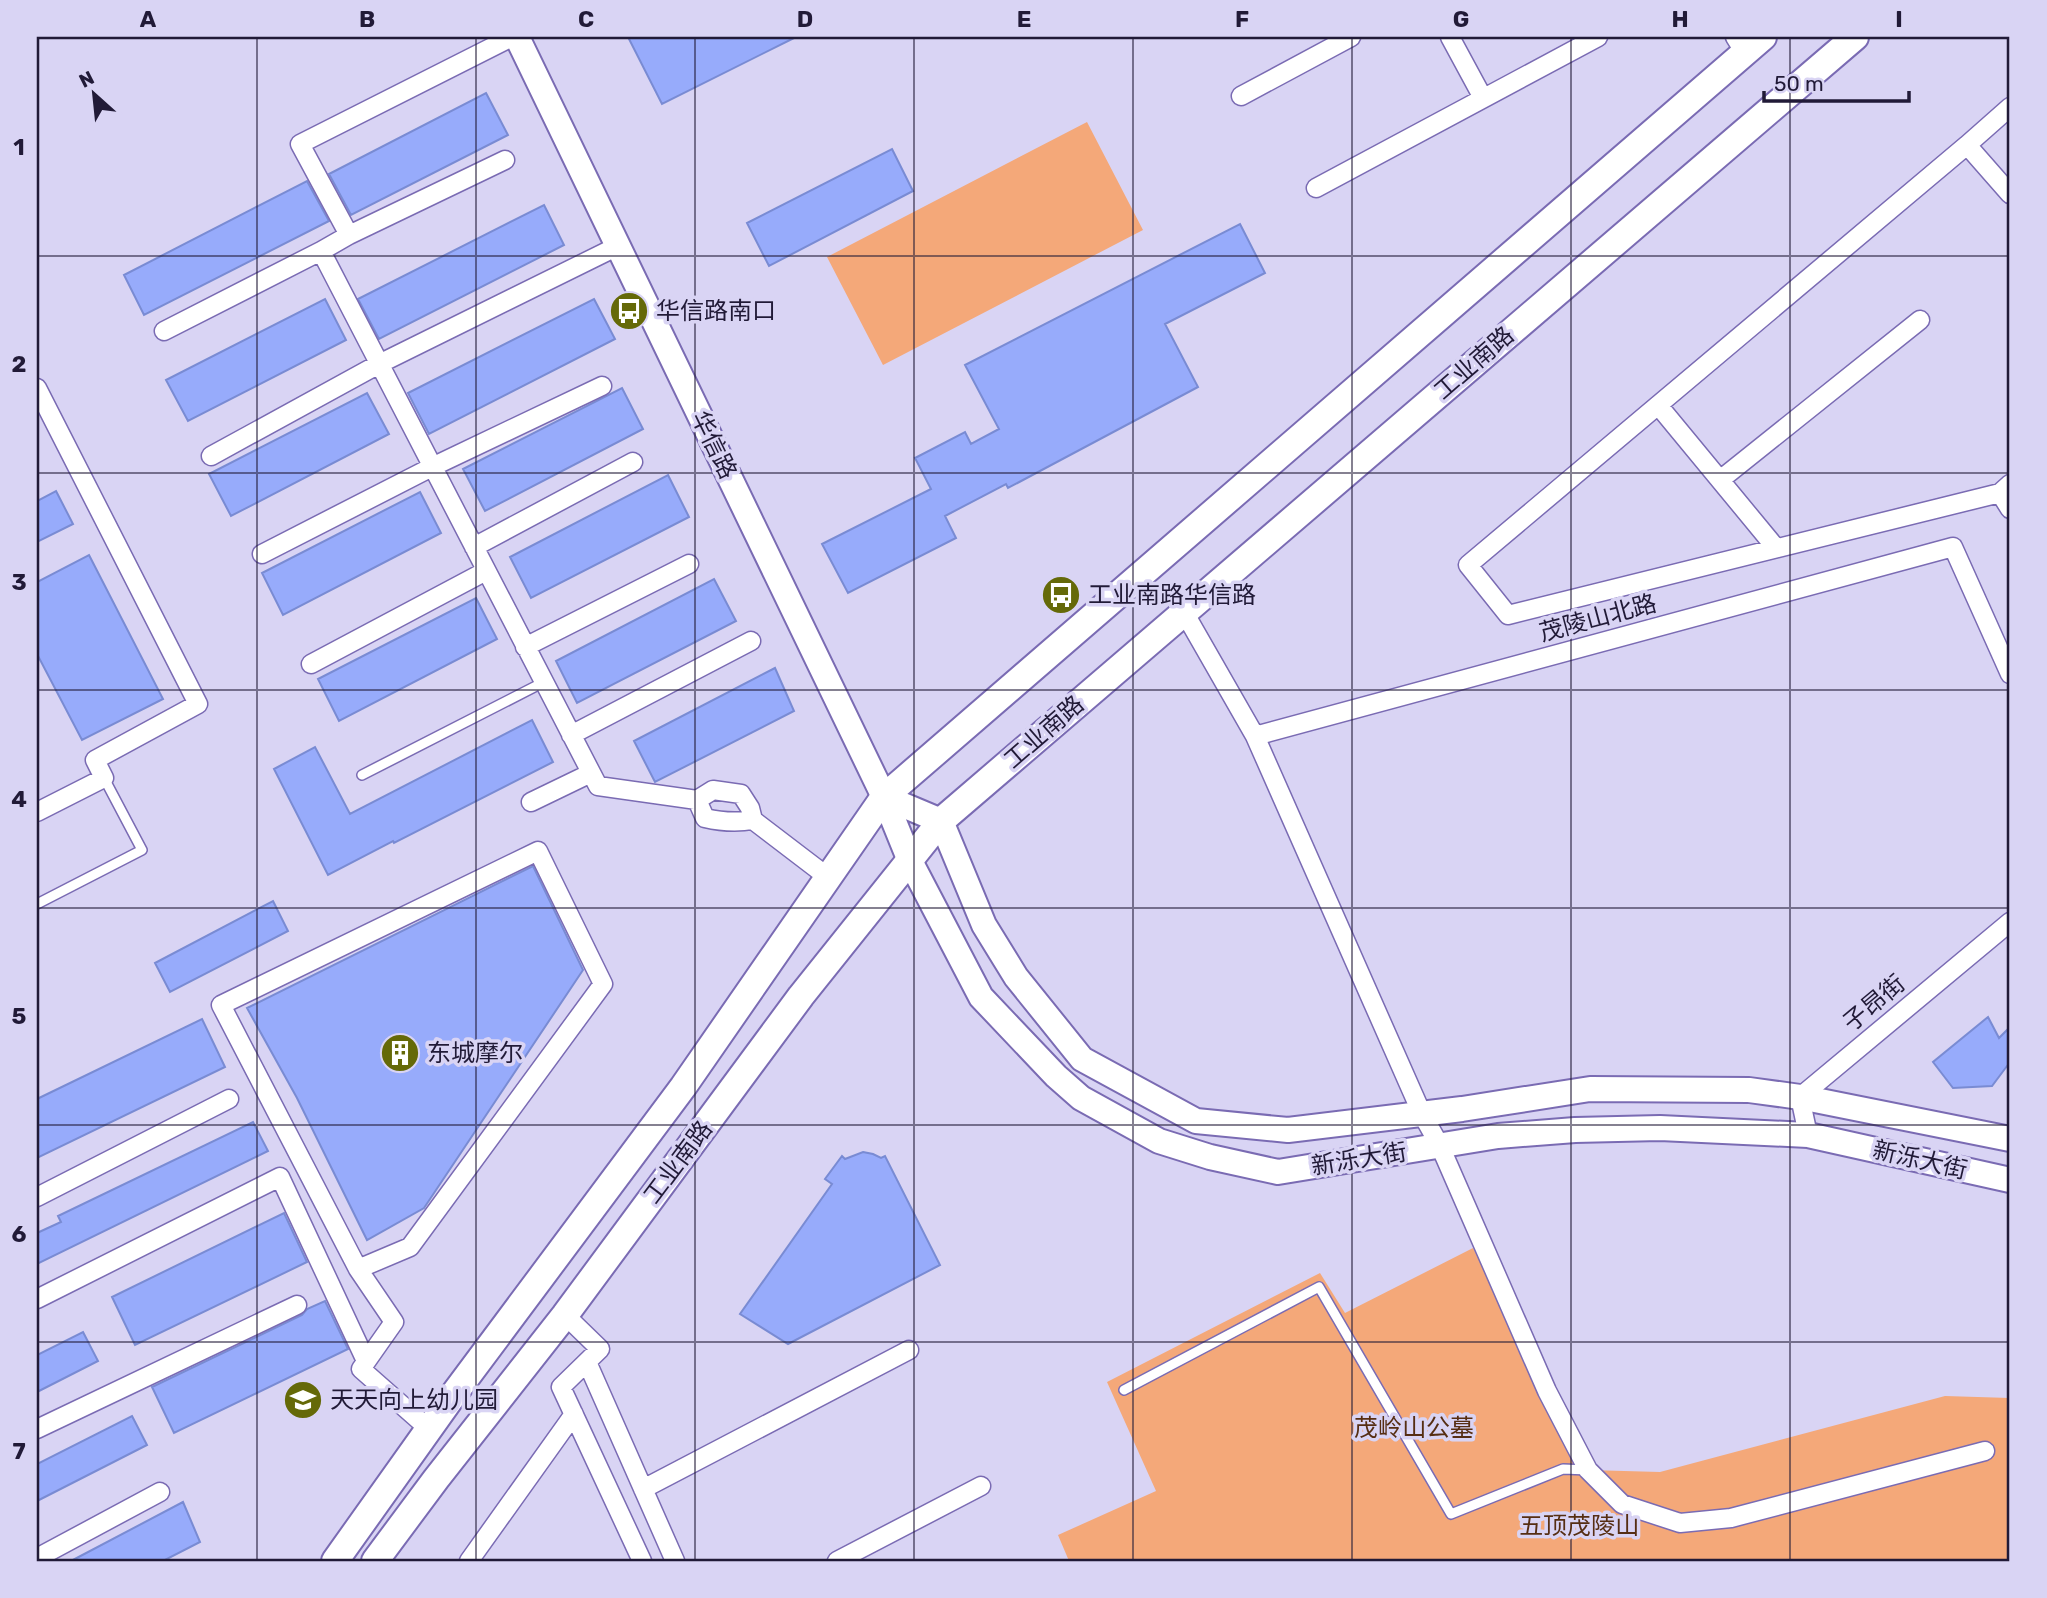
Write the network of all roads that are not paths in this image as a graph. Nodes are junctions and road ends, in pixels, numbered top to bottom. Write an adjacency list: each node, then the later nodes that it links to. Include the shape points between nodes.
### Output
1 (515, 37): 14 (street, via 300,144); 15 (main road, 华信路)
2 (1352, 37): 7 (street)
3 (1450, 37): 8 (street)
4 (1598, 37): 8 (street)
5 (1855, 37): 34 (main road, 工业南路)
6 (1748, 42): 45 (main road, 工业南路)
7 (1241, 96)
8 (1483, 98): 12 (street)
9 (2010, 107): 10 (street)
10 (1967, 145): 13 (street); 22 (street)
11 (505, 160): 14 (street)
12 (1316, 188)
13 (2010, 194)
14 (349, 235): 16 (street)
15 (618, 246): 19 (street); 45 (main road, 华信路)
16 (321, 251): 18 (street); 19 (street)
17 (1920, 320): 26 (street)
18 (164, 331)
19 (379, 364): 23 (street); 25 (street)
20 (602, 386): 25 (street)
21 (37, 388): 44 (street, via 198,704 95,760)
22 (1658, 405): 26 (street); 30 (street, via 1468,565 1508,615)
23 (211, 456)
24 (633, 463): 29 (street)
25 (432, 467): 29 (street); 31 (street)
26 (1720, 480): 30 (street)
27 (2005, 489): 28 (street); 30 (street)
28 (2010, 509)
29 (474, 547): 33 (street)
30 (1776, 548)
31 (262, 554)
32 (689, 564): 36 (street)
33 (486, 571): 36 (street); 37 (street)
34 (1184, 612): 41 (street); 50 (main road, 工业南路)
35 (751, 641): 40 (street)
36 (525, 647): 39 (street)
37 (311, 664)
38 (2010, 674): 41 (street, 茂陵山北路, via 1953,547)
39 (544, 682): 40 (street); 43 (lane)
40 (571, 735): 42 (street)
41 (1255, 736): 57 (street)
42 (591, 772): 46 (street, via 598,786); 47 (street)
43 (362, 775)
44 (104, 778): 48 (street); 53 (lane, via 142,850)
45 (884, 797): 50 (main road); 51 (main road, 新泺大街); 52 (main road, 工业南路)
46 (697, 800): 49 (street, via 705,818 738,823); 49 (street, via 713,790 741,794)
47 (531, 802)
48 (37, 812)
49 (753, 820): 52 (street)
50 (941, 821): 51 (main road, 工业南路); 57 (main road, 新泺大街, via 984,925 1016,977 1082,1059 1196,1121 1288,1130)
51 (910, 861): 60 (main road, 新泺大街, via 981,997 1081,1098 1159,1141 1278,1172); 66 (main road, 工业南路, via 801,996)
52 (829, 877): 73 (main road, 工业南路, via 683,1087)
53 (37, 904)
54 (2010, 922): 55 (street, 子昂街)
55 (1800, 1097): 57 (main road, 新泺大街, via 1749,1090 1590,1089); 58 (street); 59 (main road, 新泺大街)
56 (229, 1099): 62 (street)
57 (1422, 1114): 60 (street)
58 (1808, 1135): 60 (main road, 新泺大街, via 1660,1128 1575,1130); 61 (main road, 新泺大街)
59 (2010, 1139)
60 (1440, 1146): 75 (street, via 1547,1391)
61 (2010, 1180)
62 (37, 1197)
63 (358, 1269): 63 (street, via 410,1247 603,984 538,851 221,1005); 68 (street, via 394,1322)
64 (37, 1298): 68 (street, via 280,1177)
65 (297, 1305): 72 (street)
66 (565, 1315): 69 (street, via 600,1349); 82 (main road, 工业南路)
67 (909, 1350): 77 (street)
68 (366, 1361): 73 (street, via 361,1369)
69 (587, 1362): 71 (street, via 561,1387); 77 (street)
70 (1124, 1390): 75 (lane, via 1319,1287 1451,1514 1563,1469)
71 (574, 1414): 83 (street); 84 (street)
72 (37, 1429)
73 (429, 1429): 81 (main road, 工业南路)
74 (1985, 1451): 75 (street, via 1731,1518 1680,1523 1622,1504)
75 (1588, 1470)
76 (981, 1486): 80 (street)
77 (643, 1489): 85 (street)
78 (160, 1492): 79 (street)
79 (37, 1558)
80 (848, 1559)
81 (335, 1561)
82 (375, 1561)
83 (469, 1561)
84 (642, 1561)
85 (675, 1561)

